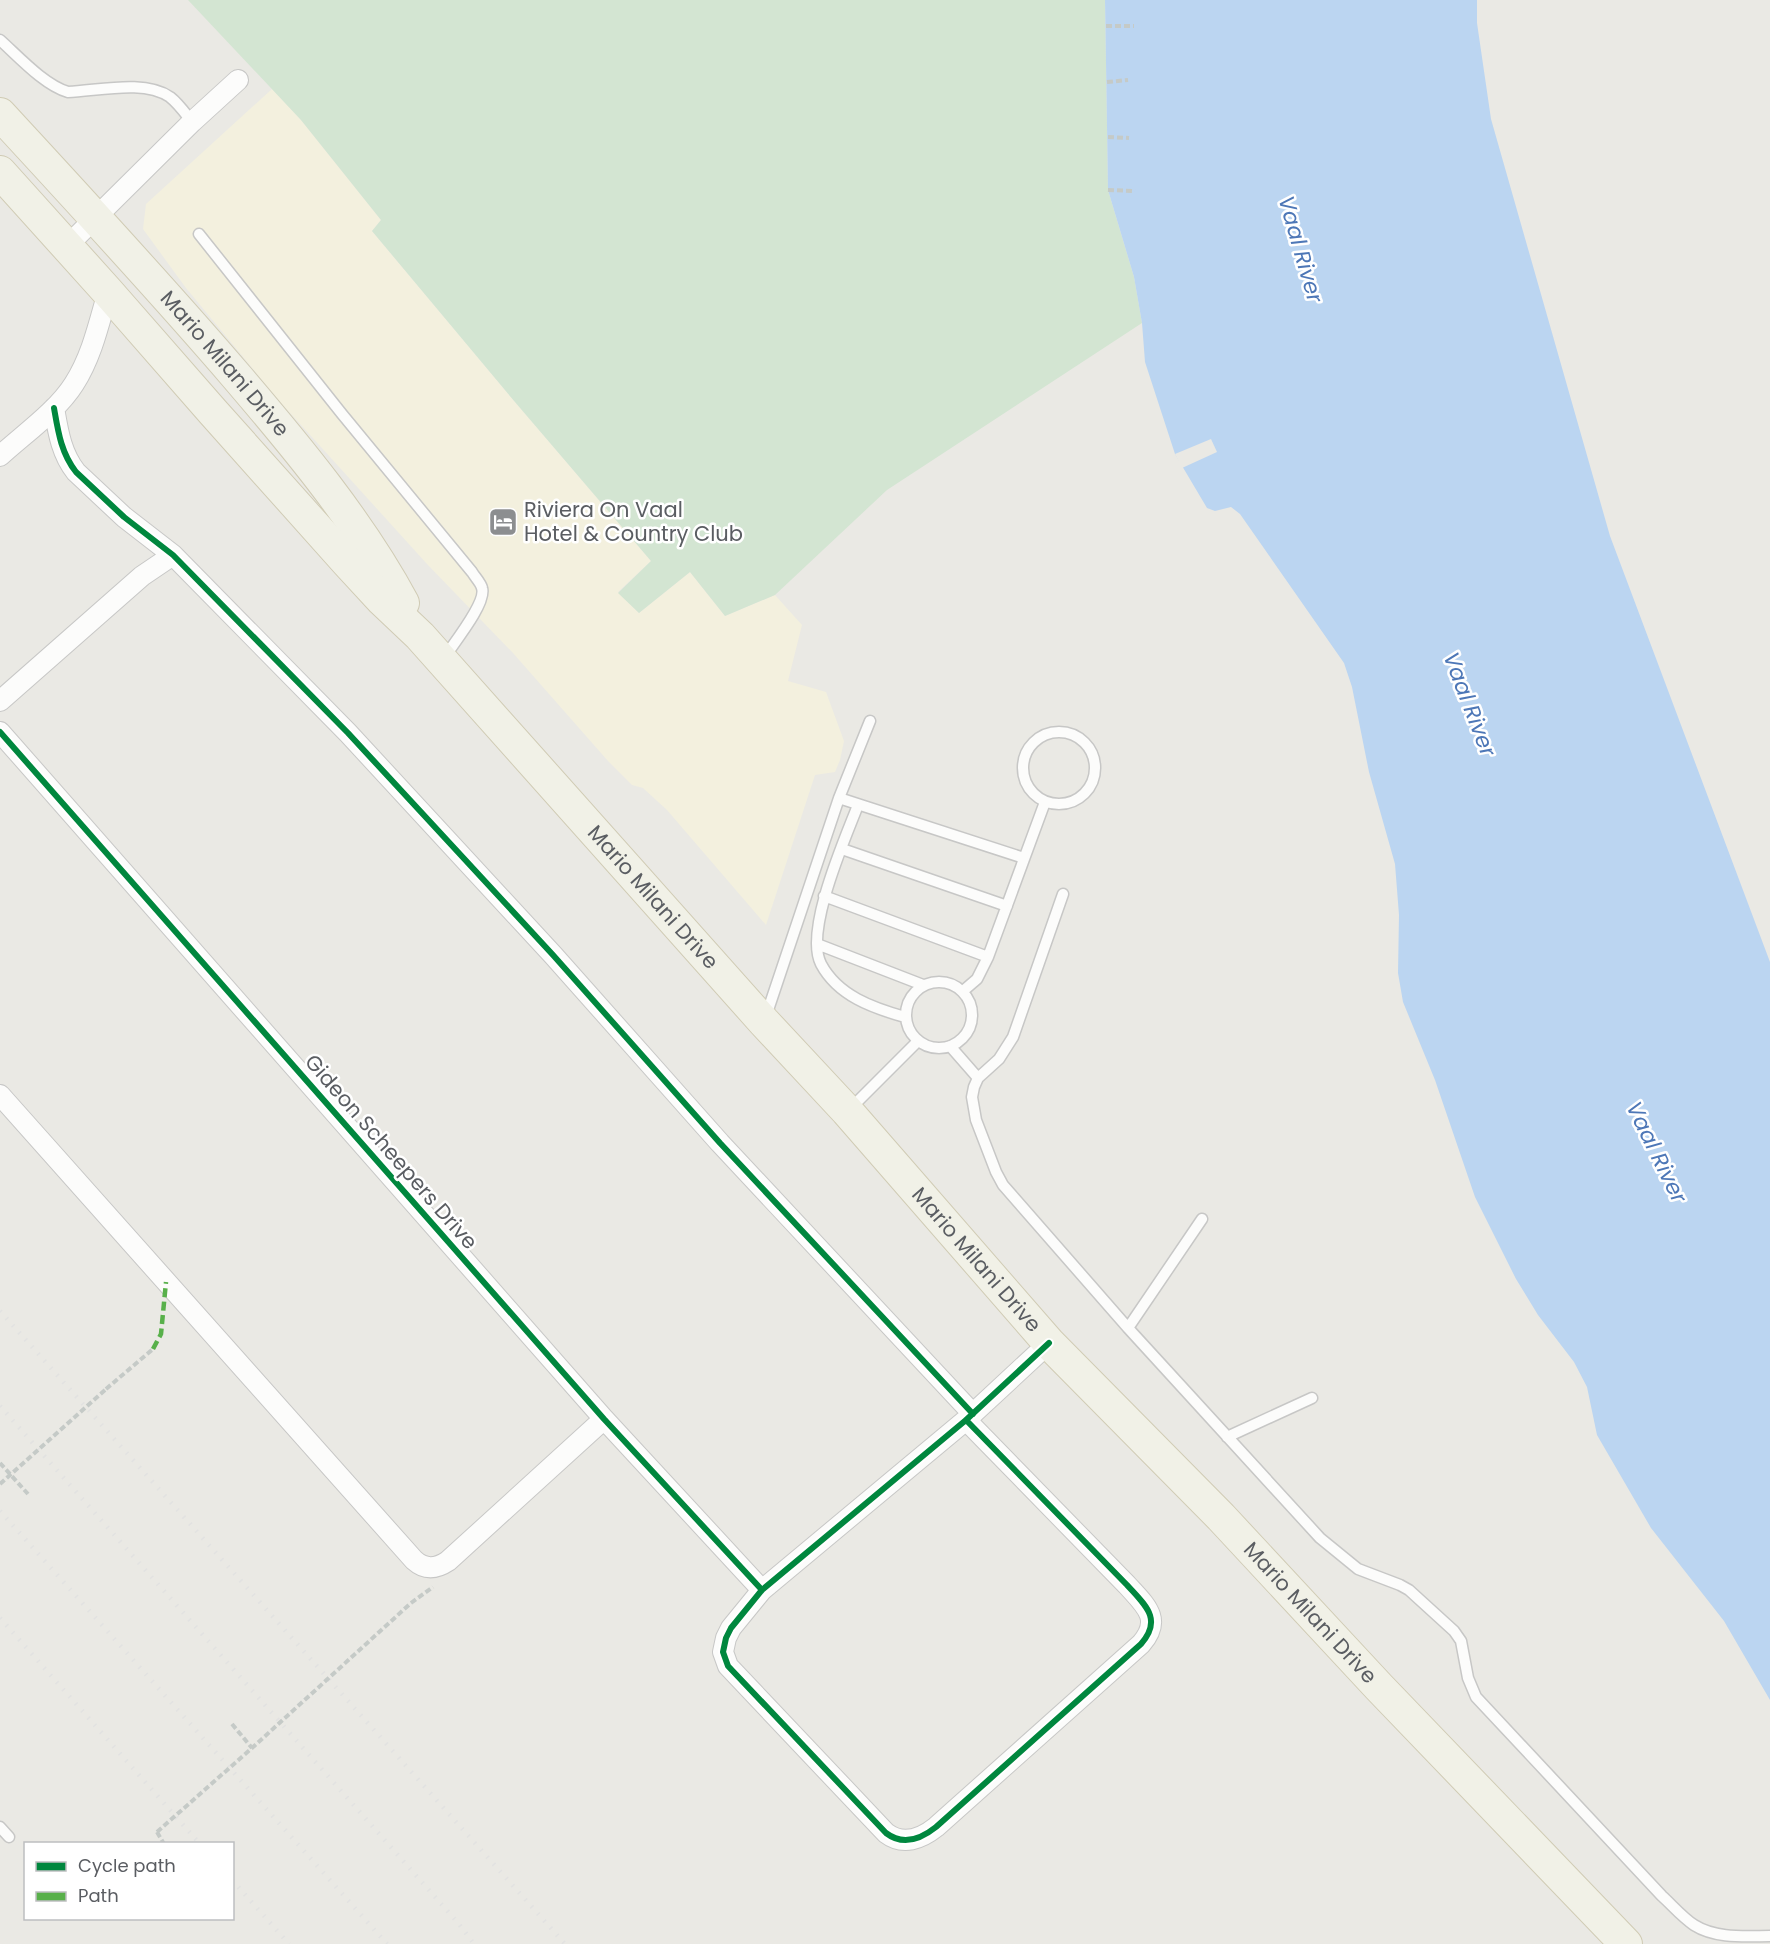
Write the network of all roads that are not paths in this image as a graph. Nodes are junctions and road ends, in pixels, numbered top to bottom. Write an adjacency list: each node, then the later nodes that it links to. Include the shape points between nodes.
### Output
1 (0, 40): 4 (lane, via 61,90 153,89 170,97)
2 (238, 80): 4 (street)
3 (0, 114): 6 (main road, Mario Milani Drive)
4 (192, 122): 6 (street)
5 (0, 172): 8 (main road, Mario Milani Drive)
6 (95, 217): 8 (street); 10 (main road, Mario Milani Drive)
7 (199, 234): 16 (lane, via 483,589 478,608)
8 (67, 246): 9 (main road, Mario Milani Drive)
9 (108, 291): 11 (street, via 88,358 73,386); 12 (main road, Mario Milani Drive)
10 (243, 385): 12 (main road); 15 (main road, Mario Milani Drive, via 333,495 391,580)
11 (54, 408): 13 (street); 14 (street, via 69,464 124,518)
12 (213, 412): 15 (main road, Mario Milani Drive, via 382,600)
13 (0, 456)
14 (173, 555): 17 (street, via 142,576); 43 (street, via 348,733)
15 (420, 636): 16 (main road, Mario Milani Drive)
16 (442, 660): 33 (main road, Mario Milani Drive)
17 (0, 701)
18 (870, 721): 20 (lane)
19 (0, 732): 44 (street, Gideon Scheepers Drive)
20 (839, 798): 22 (lane); 33 (lane)
21 (1045, 802): 21 (lane, via 1027,785 1023,773 1028,750 1047,735 1070,734 1089,748 1094,758 1092,781 1078,799); 24 (lane)
22 (858, 805): 23 (lane); 24 (lane)
23 (842, 849): 26 (lane); 27 (lane)
24 (1024, 858): 27 (lane)
25 (1063, 894): 36 (lane, via 1014,1037 999,1059)
26 (824, 896): 28 (lane); 29 (lane)
27 (1007, 906): 29 (lane)
28 (817, 944): 30 (lane); 32 (lane, via 821,965 847,992 873,1008)
29 (988, 957): 31 (lane, via 977,979)
30 (923, 985): 31 (lane, via 944,981); 32 (lane, via 913,993)
31 (963, 991): 35 (lane, via 972,1010 971,1022 967,1032)
32 (905, 1017): 34 (lane)
33 (764, 1022): 38 (main road, Mario Milani Drive)
34 (918, 1041): 35 (lane, via 928,1047); 38 (lane)
35 (951, 1046): 36 (lane)
36 (978, 1078): 40 (lane, via 972,1097 975,1114 1003,1185)
37 (0, 1095): 44 (street, via 421,1566 433,1568 448,1562)
38 (847, 1111): 41 (main road, Mario Milani Drive)
39 (1202, 1219): 40 (lane)
40 (1128, 1328): 45 (lane)
41 (1049, 1343): 43 (street); 50 (main road, Mario Milani Drive, via 1221,1516)
42 (1312, 1398): 45 (lane)
43 (969, 1417): 46 (street); 46 (street, via 1127,1585 1150,1612 1151,1624 1141,1644 931,1831 908,1840 886,1833 725,1662 723,1647 731,1628)
44 (604, 1419): 46 (street, Gideon Scheepers Drive)
45 (1227, 1437): 49 (lane, via 1341,1557 1358,1569 1409,1590 1454,1631 1461,1641 1476,1697 1678,1911 1695,1926 1709,1931 1730,1936)
46 (762, 1590)
47 (0, 1827): 48 (lane)
48 (9, 1837)
49 (1770, 1936)
50 (1626, 1944)

